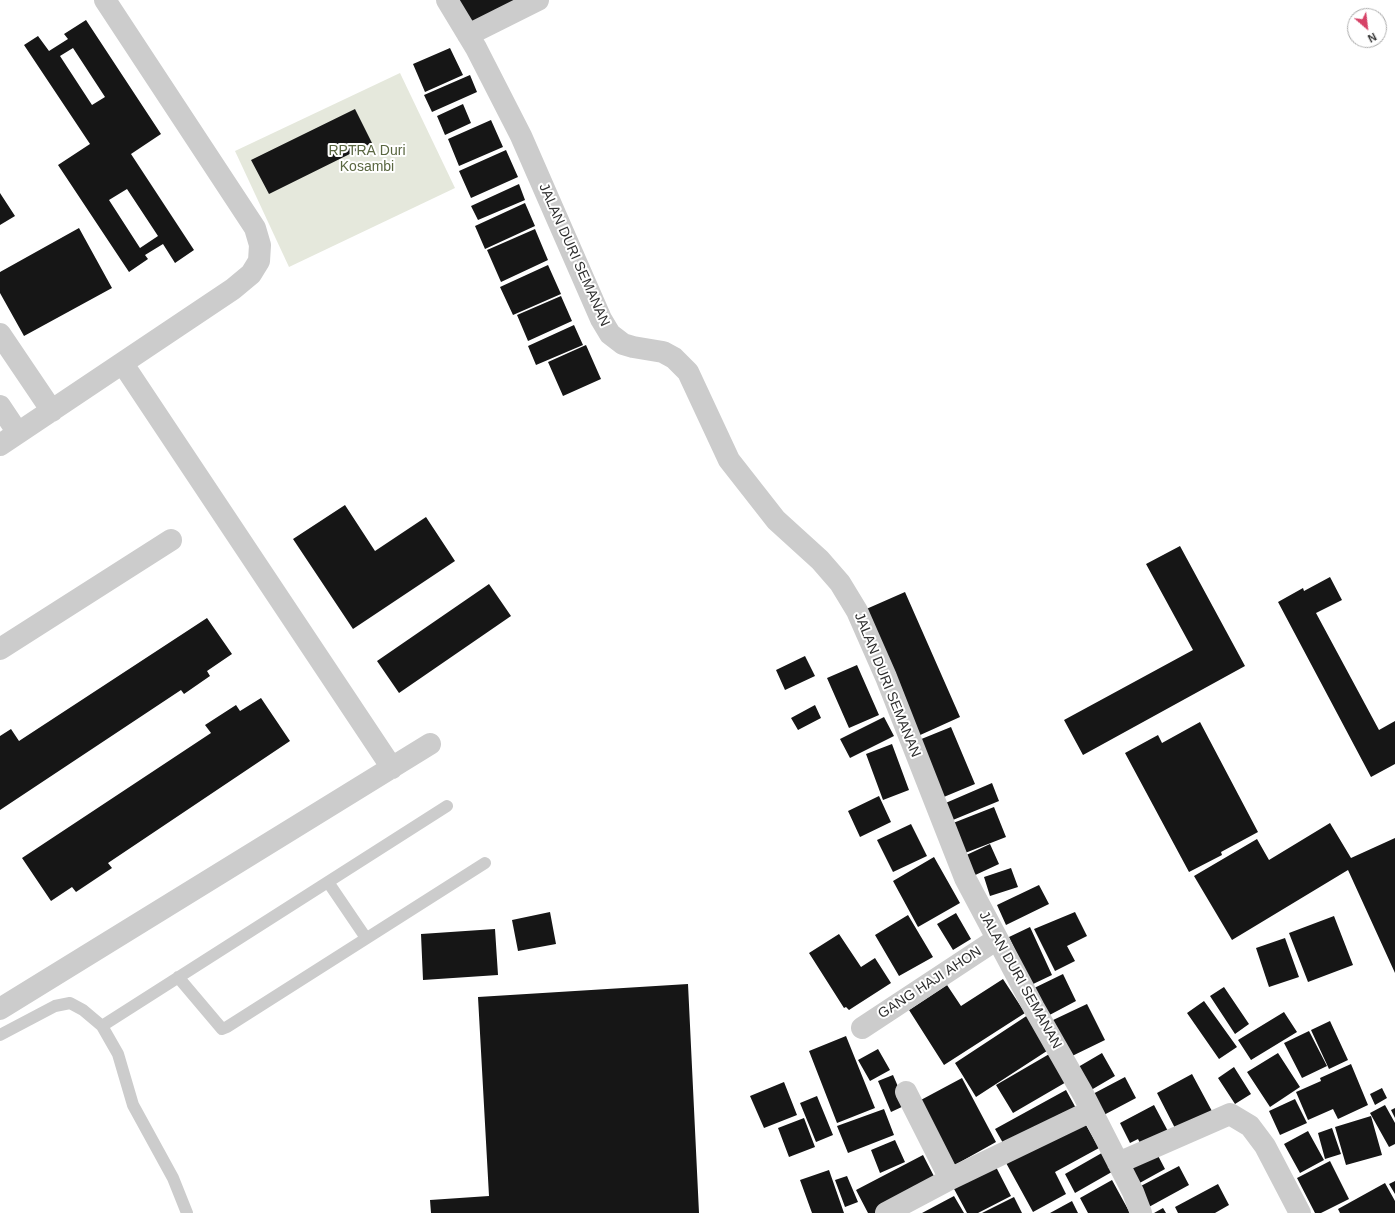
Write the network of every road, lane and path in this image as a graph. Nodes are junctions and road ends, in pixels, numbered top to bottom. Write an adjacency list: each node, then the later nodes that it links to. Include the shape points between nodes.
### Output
1 (105, 0): 6 (street, via 255,228 260,245 259,261 251,274)
2 (447, 0): 4 (street, JALAN DURI SEMANAN)
3 (538, 0): 4 (street)
4 (468, 35): 19 (street, JALAN DURI SEMANAN, via 521,136 601,319 610,334 628,346 663,352 674,358 688,372 729,460 776,520 820,560 840,583 857,611 886,677 965,878)
5 (0, 334): 8 (street)
6 (123, 364): 8 (street); 14 (street)
7 (0, 406): 9 (street)
8 (52, 411): 9 (street)
9 (18, 433): 10 (street)
10 (0, 445)
11 (171, 540): 12 (street)
12 (0, 649)
13 (430, 744): 14 (street)
14 (392, 768): 21 (street)
15 (447, 806): 17 (lane)
16 (485, 862): 18 (lane)
17 (328, 882): 18 (lane); 20 (lane)
18 (366, 938): 20 (lane, via 222,1029)
19 (997, 939): 23 (street, GANG HAJI AHON); 26 (street, JALAN DURI SEMANAN)
20 (178, 977): 22 (lane)
21 (0, 1009)
22 (102, 1026): 24 (lane, via 70,1003 55,1006); 29 (lane, via 118,1054 133,1105 173,1178)
23 (862, 1028)
24 (0, 1035)
25 (906, 1092): 28 (street)
26 (1091, 1111): 27 (street, JALAN DURI SEMANAN); 28 (street)
27 (1118, 1163): 31 (street, JALAN DURI SEMANAN); 32 (street, via 1230,1114 1250,1126 1265,1146)
28 (950, 1179): 30 (street)
29 (187, 1213)
30 (886, 1213)
31 (1141, 1213)
32 (1300, 1213)

